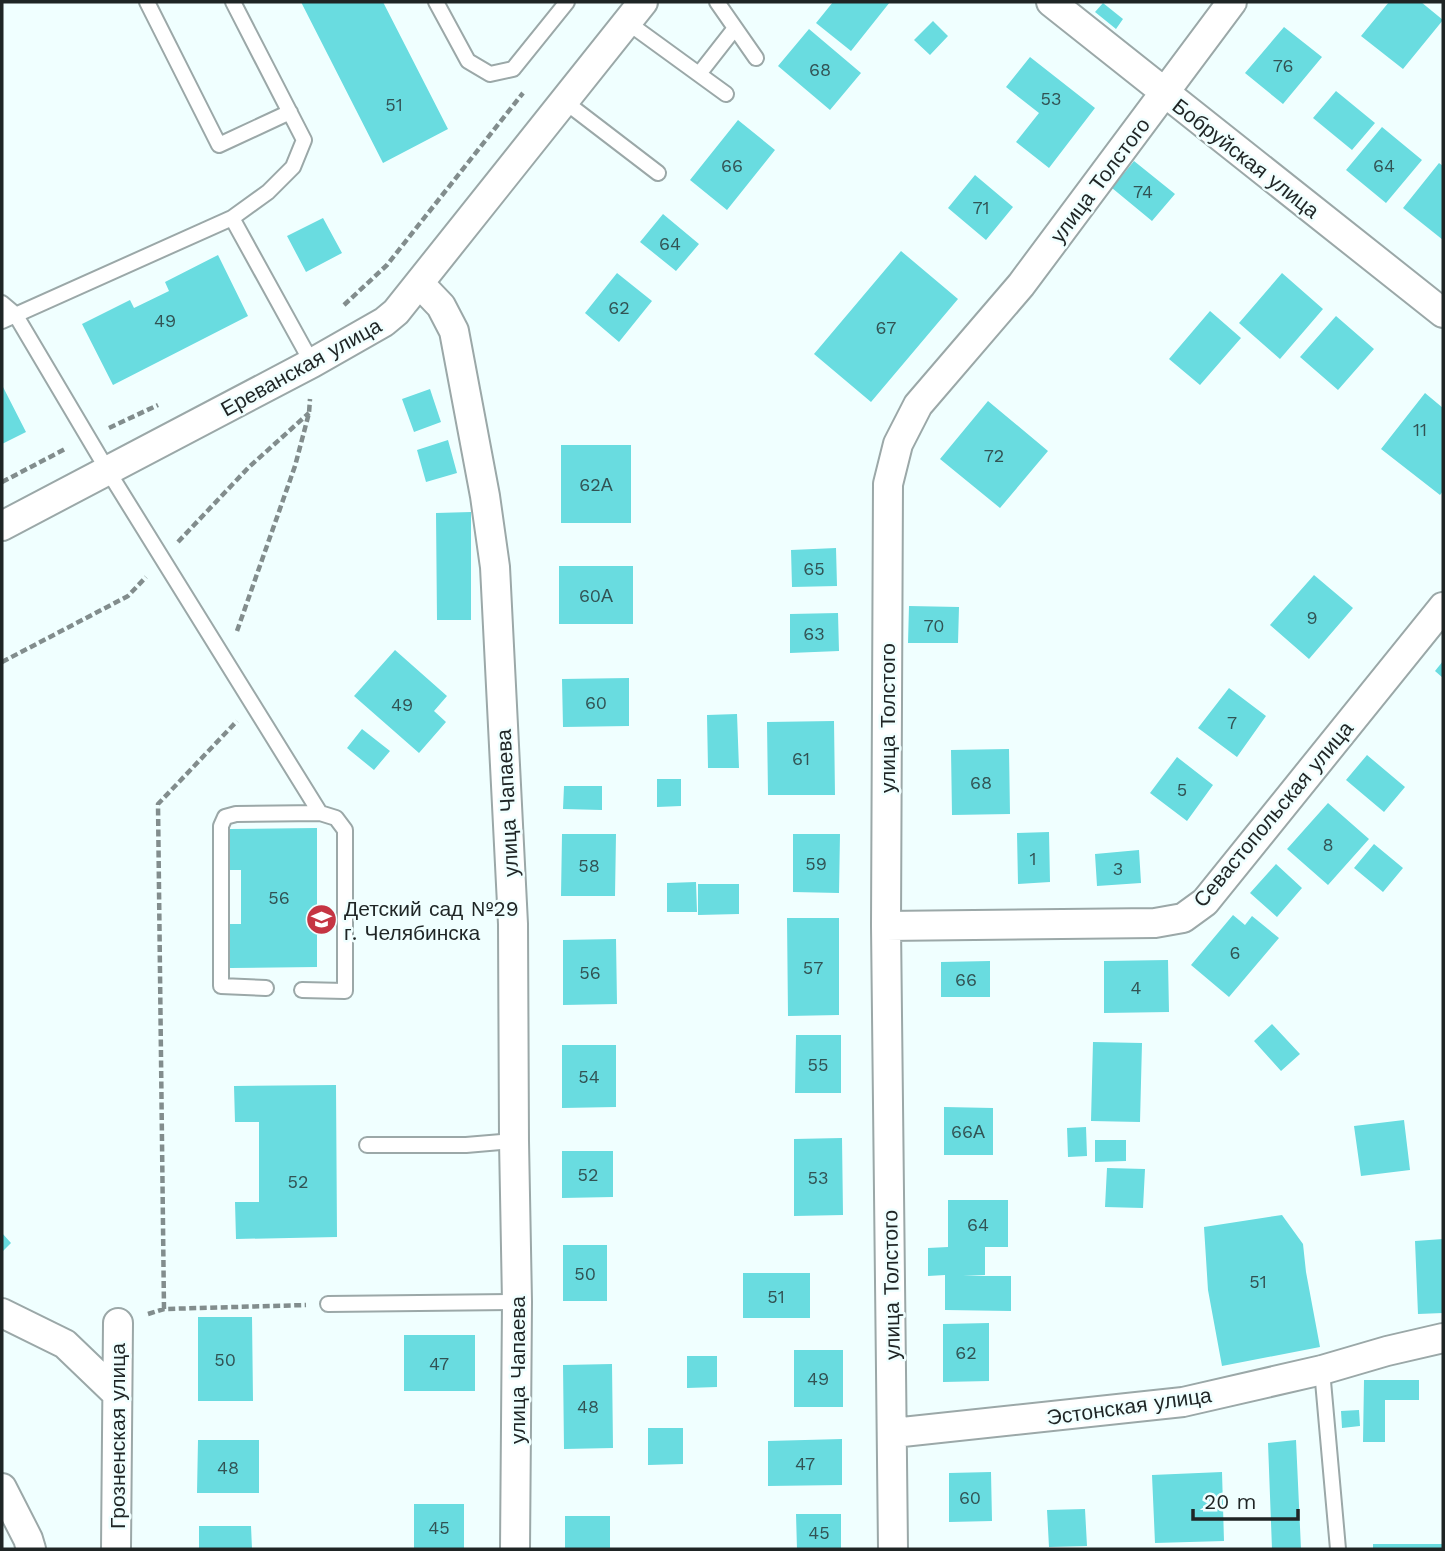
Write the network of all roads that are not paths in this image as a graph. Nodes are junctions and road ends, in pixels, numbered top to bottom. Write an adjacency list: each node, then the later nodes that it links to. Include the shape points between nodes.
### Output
1 (147, 2): 15 (lane, via 219,145)
2 (233, 2): 15 (lane)
3 (436, 2): 4 (lane, via 468,61 490,74 513,69)
4 (567, 2)
5 (717, 2): 9 (lane)
6 (1051, 2): 13 (street, Бобруйская улица)
7 (1232, 2): 13 (street, улица Толстого)
8 (635, 12): 11 (lane); 14 (street, Ереванская улица)
9 (735, 28): 10 (lane); 11 (lane)
10 (757, 58)
11 (699, 74): 12 (lane)
12 (726, 94)
13 (1165, 94): 20 (street, Бобруйская улица); 27 (street, улица Толстого, via 1021,285 918,405 898,444 888,484)
14 (564, 101): 16 (lane); 18 (street, Ереванская улица)
15 (290, 112): 17 (lane, via 304,140 293,167)
16 (658, 173)
17 (232, 218): 21 (lane); 22 (lane)
18 (419, 284): 22 (street, Ереванская улица, via 384,322); 30 (street, улица Чапаева, via 441,306 454,331 495,567 513,924)
19 (2, 303): 21 (lane)
20 (1443, 313)
21 (8, 318): 23 (lane)
22 (312, 363): 23 (street, Ереванская улица)
23 (108, 471): 24 (street, Ереванская улица); 26 (lane)
24 (2, 526)
25 (1443, 607): 27 (street, Севастопольская улица, via 1205,902 1183,918 1155,923)
26 (320, 813): 28 (lane, via 236,814 225,817 221,826 221,986); 29 (lane, via 336,818 345,830 345,991)
27 (886, 926): 39 (street, улица Толстого)
28 (266, 988)
29 (302, 990)
30 (513, 1141): 31 (lane); 32 (street, улица Чапаева)
31 (367, 1145)
32 (517, 1301): 33 (lane); 43 (street, улица Чапаева)
33 (328, 1304)
34 (2, 1313): 38 (street, via 65,1344)
35 (117, 1323): 38 (street, Грозненская улица)
36 (1443, 1338): 37 (street, Эстонская улица)
37 (1322, 1370): 39 (street, Эстонская улица, via 1183,1402); 45 (lane)
38 (116, 1393): 42 (street, Грозненская улица)
39 (893, 1433): 44 (street, улица Толстого)
40 (2, 1488): 41 (street)
41 (32, 1549)
42 (116, 1549)
43 (515, 1549)
44 (893, 1549)
45 (1338, 1549)

